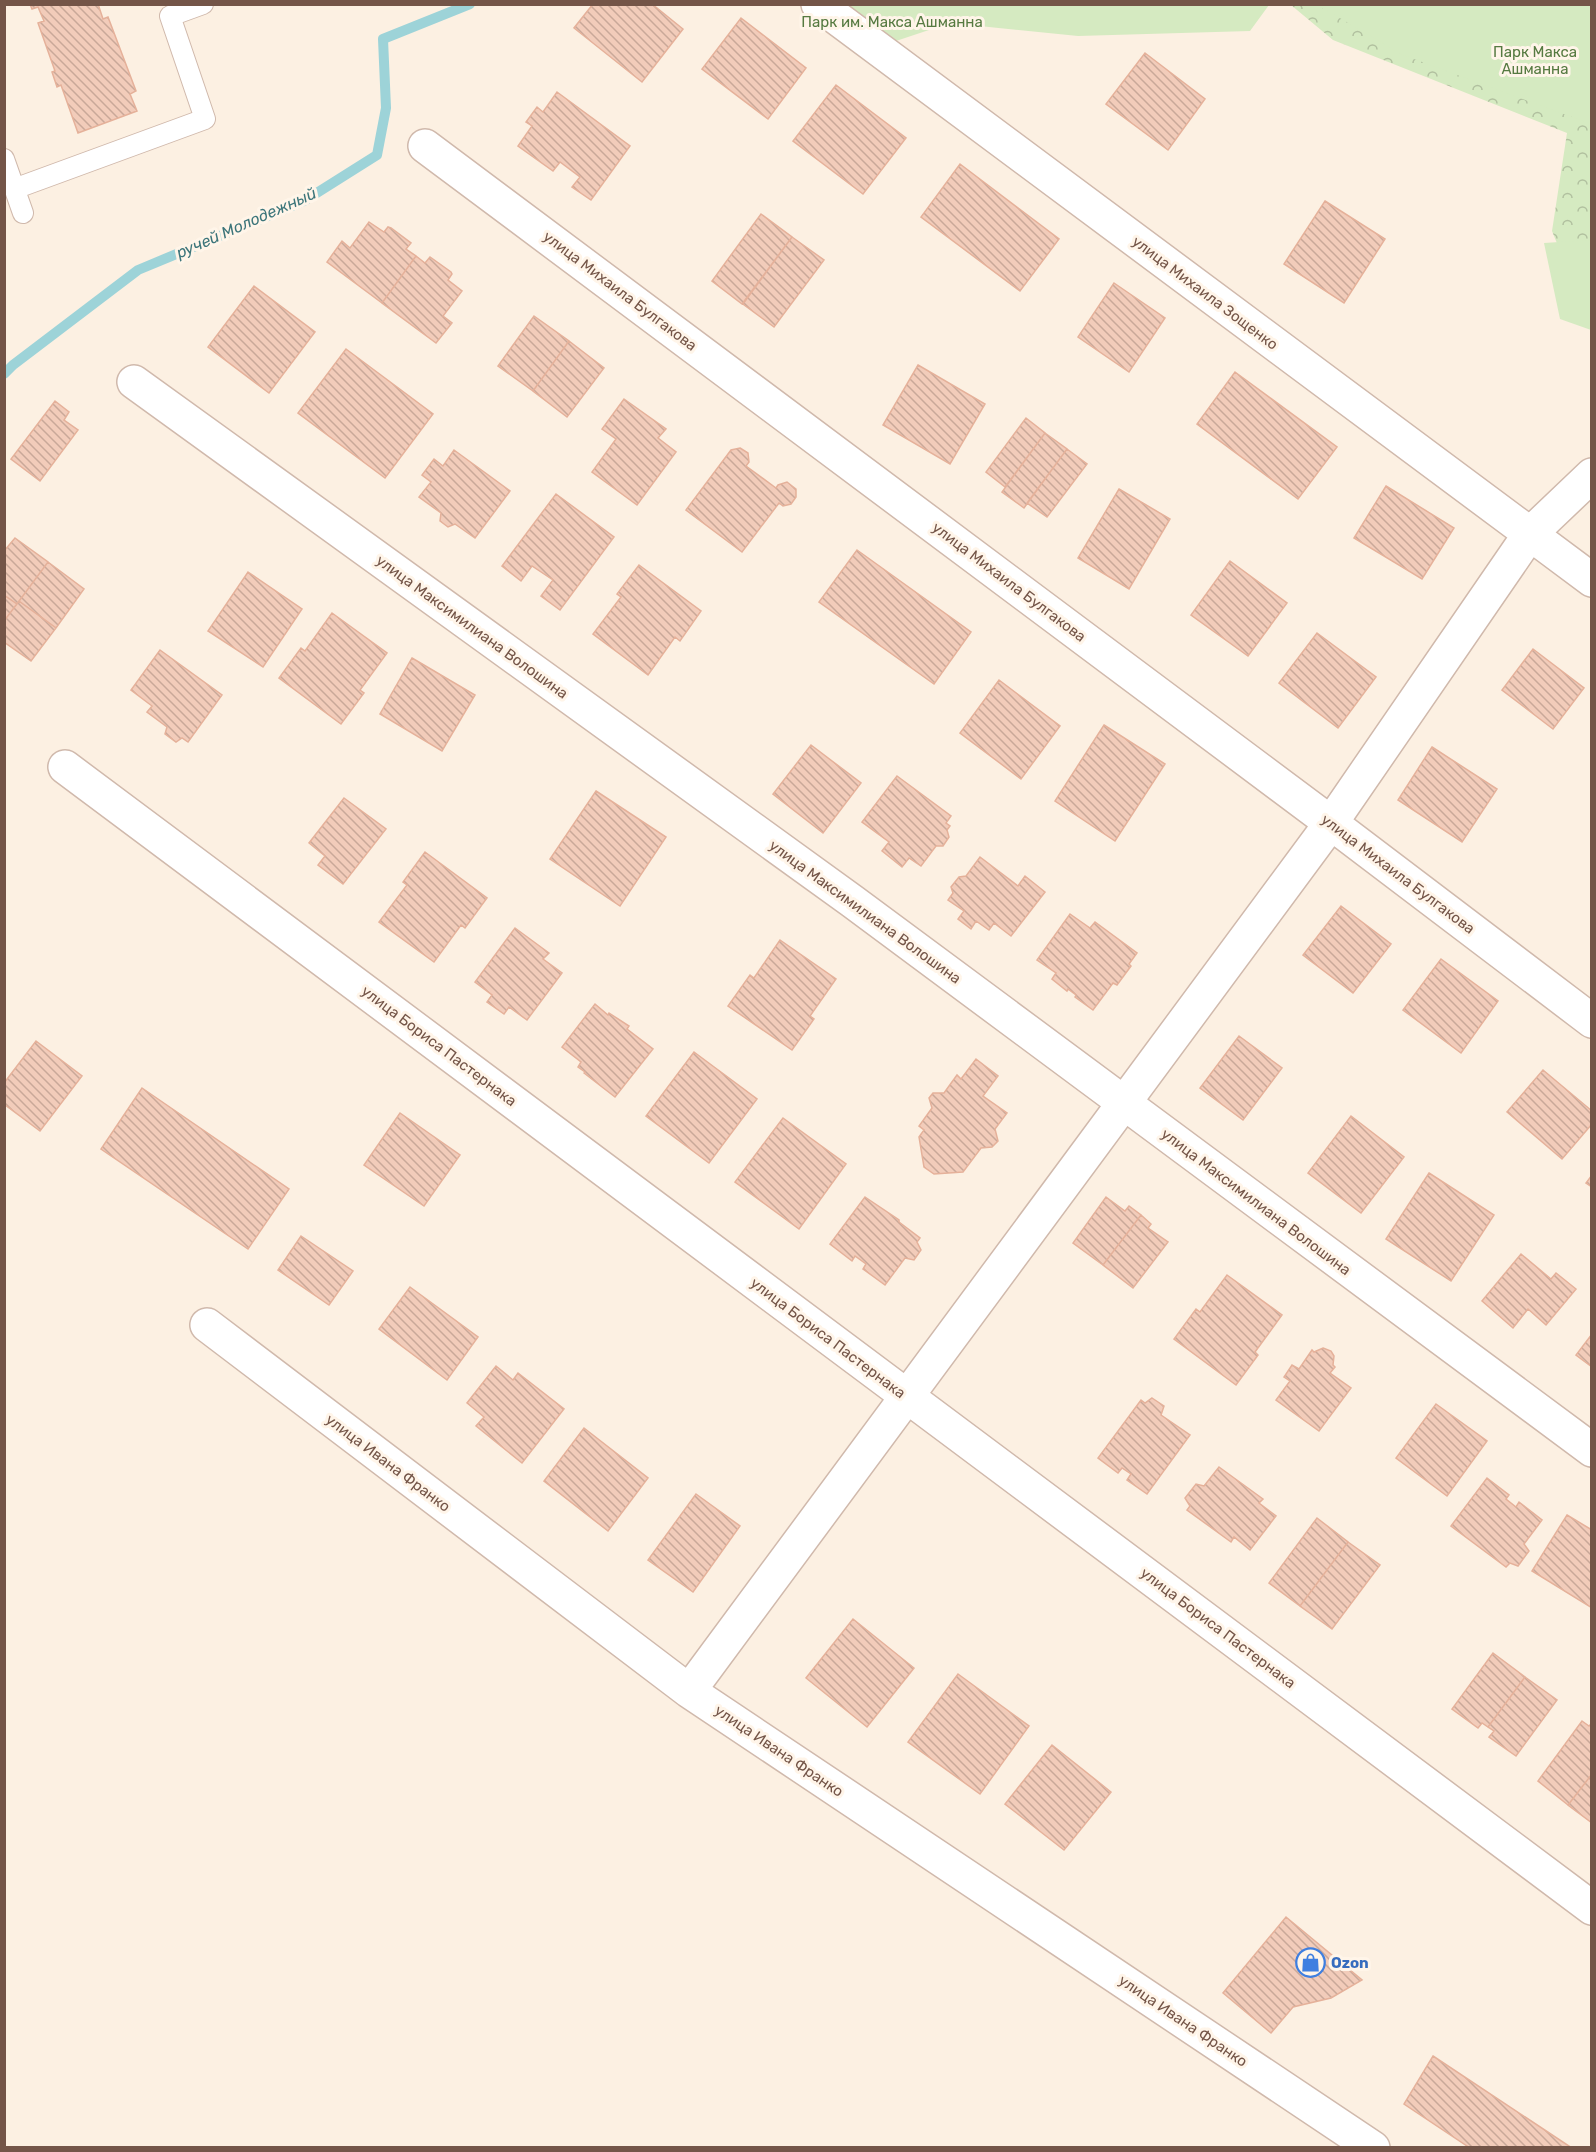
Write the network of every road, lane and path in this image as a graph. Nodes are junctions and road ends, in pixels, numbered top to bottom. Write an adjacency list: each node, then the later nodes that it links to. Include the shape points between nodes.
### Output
1 (203, 4): 5 (lane, via 170,16 205,119)
2 (818, 4): 9 (street, улица Михаила Зощенко)
3 (425, 146): 12 (street, улица Михаила Булгакова)
4 (4, 159): 5 (lane)
5 (14, 189): 6 (lane)
6 (23, 213)
7 (134, 382): 14 (street, улица Максимилиана Волошина, via 842,894)
8 (1592, 475): 9 (street)
9 (1529, 535): 10 (street, улица Михаила Зощенко); 12 (street)
10 (1592, 580)
11 (66, 767): 16 (street, улица Бориса Пастернака)
12 (1331, 823): 13 (street, улица Михаила Булгакова); 14 (street)
13 (1592, 1021)
14 (1124, 1104): 16 (street); 17 (street, улица Максимилиана Волошина)
15 (207, 1325): 18 (street, улица Ивана Франко)
16 (907, 1396): 18 (street); 19 (street, улица Бориса Пастернака)
17 (1592, 1450)
18 (689, 1691): 20 (street, улица Ивана Франко)
19 (1592, 1908)
20 (1373, 2148)

